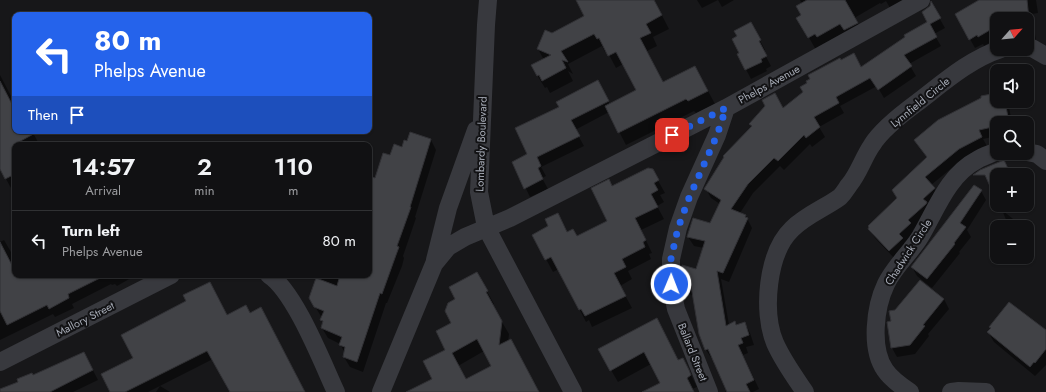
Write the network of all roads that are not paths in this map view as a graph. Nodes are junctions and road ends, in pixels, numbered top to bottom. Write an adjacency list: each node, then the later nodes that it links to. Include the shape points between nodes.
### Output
1 (488, 0): 7 (street, Lombardy Boulevard)
2 (921, 0): 6 (street, Phelps Avenue)
3 (1034, 49): 5 (street)
4 (990, 53): 20 (street, Lynnfield Circle, via 964,67 897,118 872,144 841,196 792,229 781,244 774,262 769,288 770,326 774,342 785,364)
5 (1046, 56)
6 (726, 108): 11 (street, Phelps Avenue, via 510,218); 19 (street, Ballard Street, via 678,228 671,259 671,284 676,308)
7 (482, 115): 11 (street, Lombardy Boulevard, via 478,192); 12 (street, via 448,208)
8 (1034, 153): 10 (street)
9 (990, 154): 21 (street, Chadwick Circle, via 976,160 958,175 947,189 919,239 886,284 878,307 875,328 878,352 884,369)
10 (1046, 161)
11 (486, 227): 12 (street, via 448,247); 18 (street, Lombardy Boulevard)
12 (434, 264): 17 (street)
13 (165, 278): 15 (street, Mallory Street)
14 (274, 278): 16 (street, via 294,304)
15 (0, 362)
16 (336, 392)
17 (381, 392)
18 (573, 392)
19 (709, 392)
20 (805, 392)
21 (910, 392)
22 (951, 392): 23 (street)
23 (986, 392)

